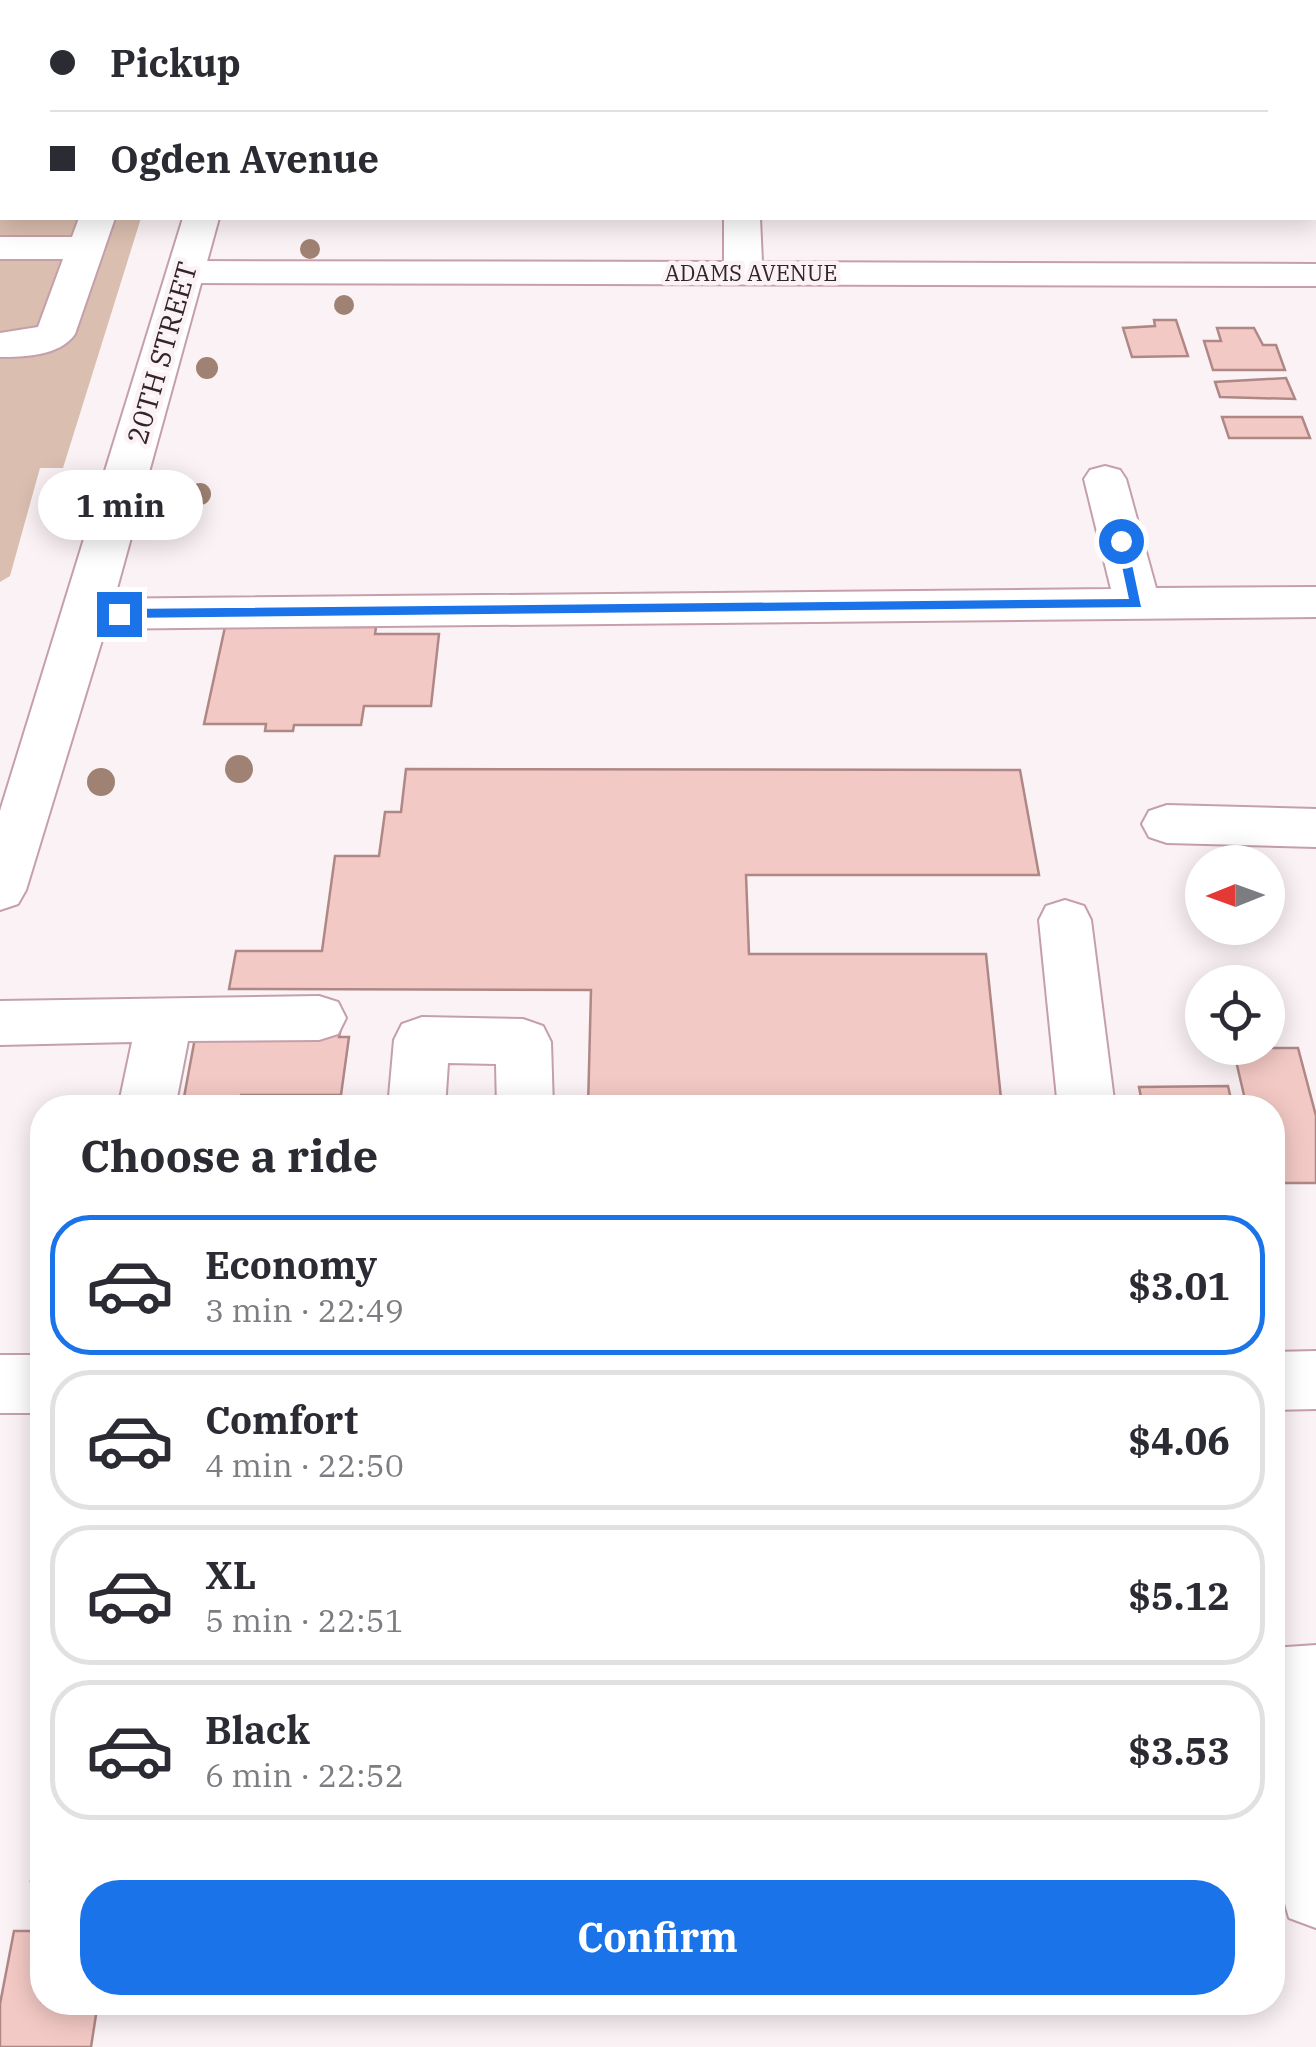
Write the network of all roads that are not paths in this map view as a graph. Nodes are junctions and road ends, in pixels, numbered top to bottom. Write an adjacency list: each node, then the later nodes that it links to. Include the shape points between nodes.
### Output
1 (200, 220): 5 (street, 20TH STREET)
2 (742, 220): 6 (street)
3 (91, 233): 4 (street); 8 (street, via 55,334)
4 (0, 248)
5 (186, 272): 6 (street, ADAMS AVENUE); 12 (street, 20TH STREET)
6 (743, 273): 7 (street, ADAMS AVENUE)
7 (1316, 275)
8 (0, 345)
9 (1105, 479): 11 (street)
10 (1316, 602): 11 (street)
11 (1137, 604): 12 (street)
12 (87, 614): 15 (street, 20TH STREET)
13 (1166, 824): 14 (street)
14 (1316, 828)
15 (0, 890)
16 (1065, 920): 23 (street)
17 (319, 1018): 18 (street)
18 (165, 1019): 19 (street); 20 (street)
19 (0, 1023)
20 (149, 1095)
21 (417, 1095): 22 (street, via 422,1040 523,1042)
22 (525, 1095)
23 (1085, 1095)
24 (1285, 1380): 25 (street)
25 (1316, 1380)
26 (0, 1384): 27 (street)
27 (30, 1384)
28 (1316, 1680): 29 (street)
29 (1285, 1681)
30 (1285, 1724): 31 (street)
31 (1316, 1891)

